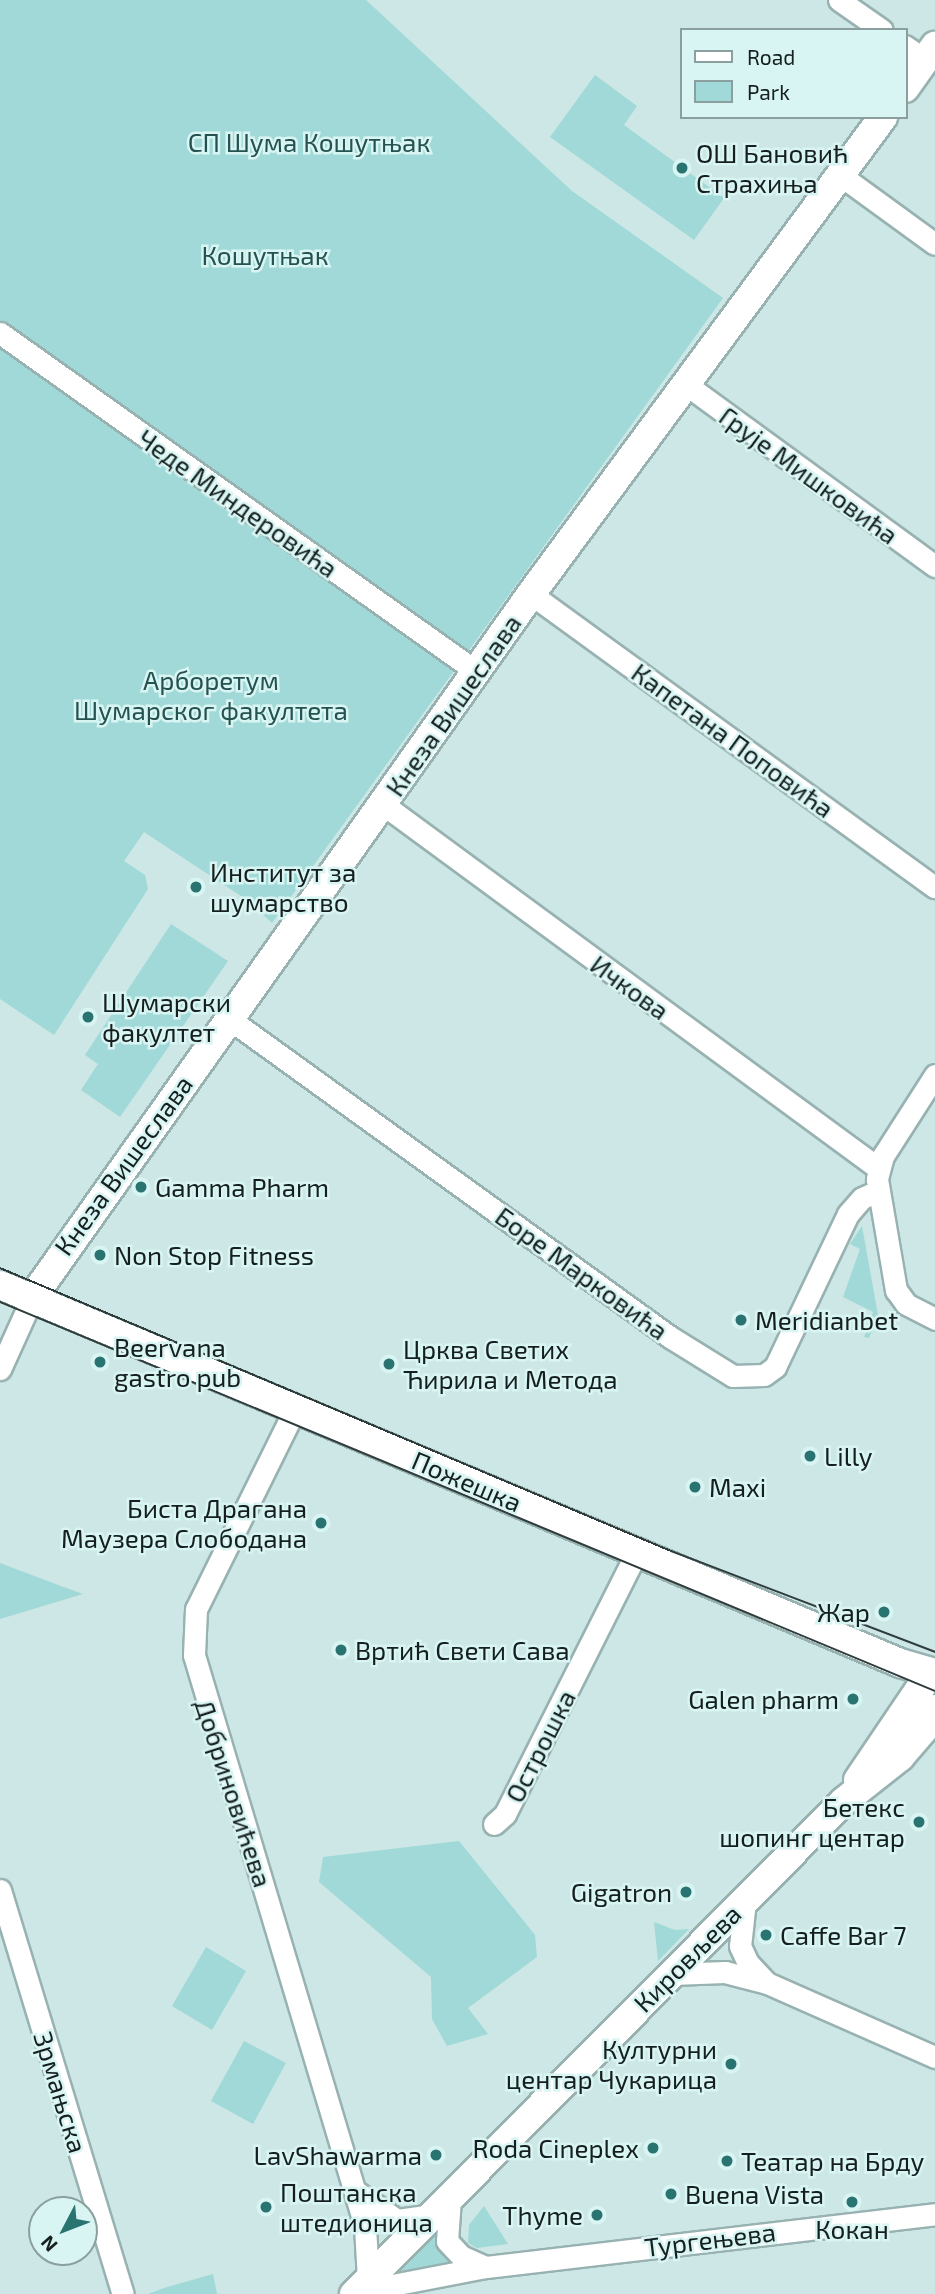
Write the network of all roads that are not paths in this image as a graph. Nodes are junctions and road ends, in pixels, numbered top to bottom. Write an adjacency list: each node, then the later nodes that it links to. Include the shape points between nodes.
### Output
1 (839, 0): 2 (street)
2 (879, 28)
3 (922, 51): 4 (main road)
4 (907, 84)
5 (882, 119): 6 (main road, Кнеза Вишеслава)
6 (840, 175): 7 (street); 9 (main road, Кнеза Вишеслава)
7 (935, 244)
8 (0, 332): 12 (street, Чеде Миндеровића)
9 (684, 383): 10 (street, Грује Мишковића); 11 (main road, Кнеза Вишеслава)
10 (935, 566)
11 (531, 594): 12 (main road, Кнеза Вишеслава); 14 (street, Капетана Поповића)
12 (477, 672): 13 (main road, Кнеза Вишеслава)
13 (383, 805): 15 (main road, Кнеза Вишеслава); 17 (street, Ичкова)
14 (935, 887)
15 (228, 1018): 18 (street, Боре Марковића, via 662,1331 733,1376 764,1375 775,1367 848,1214 862,1198); 20 (main road, Кнеза Вишеслава)
16 (935, 1075): 17 (street)
17 (878, 1168): 18 (street)
18 (878, 1191): 21 (street, via 896,1290 906,1304)
19 (0, 1285): 20 (main road, Пожешка)
20 (32, 1298): 22 (street); 23 (main road, Пожешка)
21 (935, 1319)
22 (0, 1369)
23 (295, 1409): 24 (main road, Пожешка); 36 (street, Добриновићева, via 196,1609 194,1655)
24 (637, 1552): 25 (main road, Пожешка); 30 (street, Острошка, via 505,1814)
25 (934, 1672): 29 (main road, Кировљева)
26 (935, 1709): 28 (main road, Кировљева)
27 (935, 1742): 28 (main road)
28 (900, 1758): 29 (main road, Кировљева)
29 (843, 1802): 32 (main road, Кировљева)
30 (494, 1824)
31 (0, 1890): 41 (street, Зрмањска)
32 (746, 1899): 33 (main road, Кировљева); 34 (street, via 740,1946)
33 (672, 1974): 34 (street, via 725,1972); 37 (main road, Кировљева)
34 (766, 1983): 35 (street)
35 (935, 2057)
36 (354, 2190): 37 (street, via 397,2220); 40 (street, Добриновићева, via 365,2226)
37 (441, 2207): 39 (street, via 447,2241 461,2256); 40 (main road, Кировљева)
38 (935, 2214): 39 (street, Тургењева)
39 (486, 2267): 40 (street, Тургењева)
40 (359, 2288)
41 (122, 2294)

